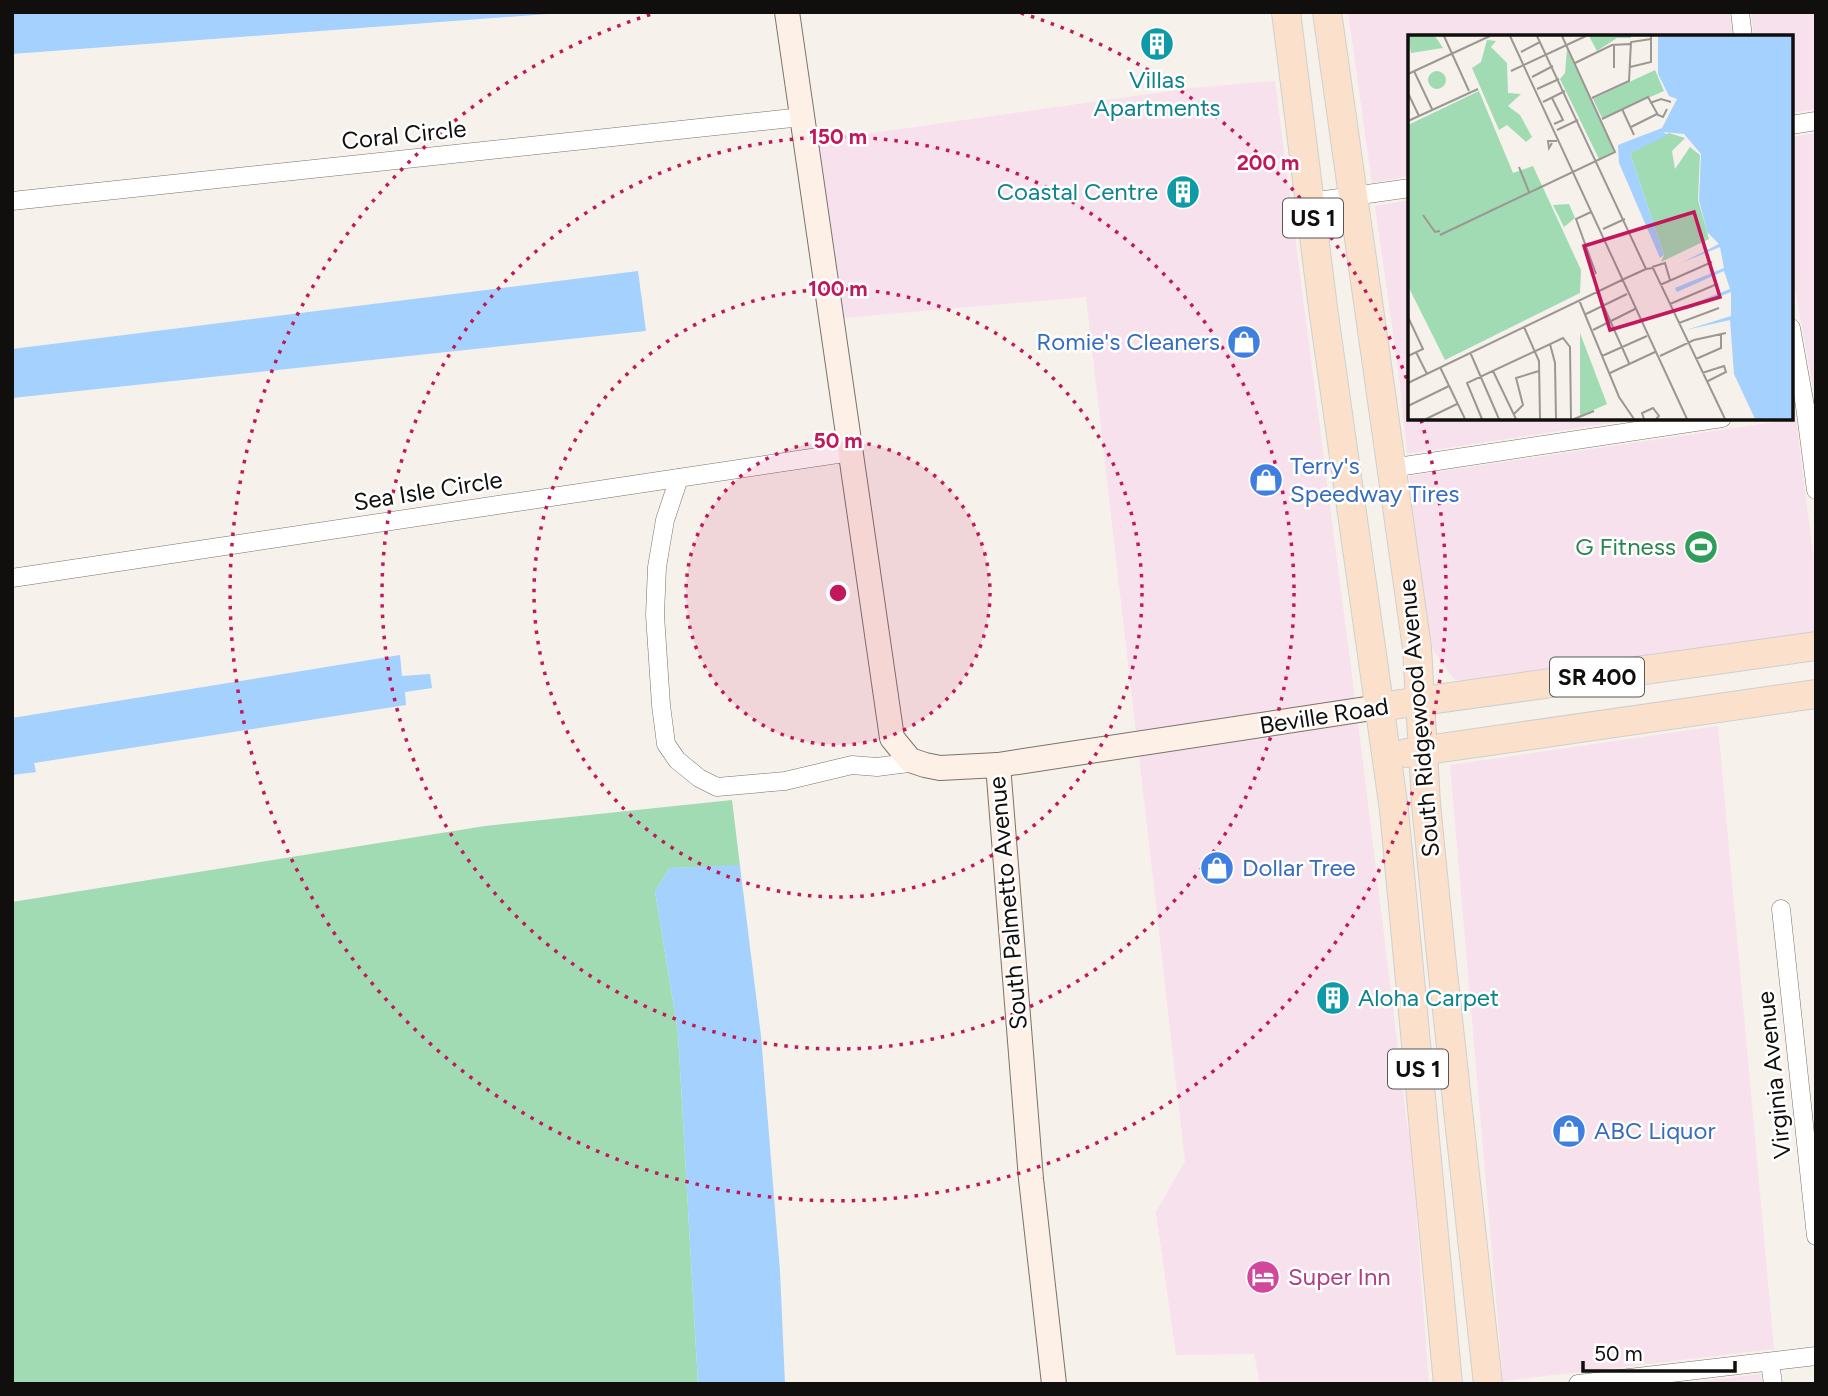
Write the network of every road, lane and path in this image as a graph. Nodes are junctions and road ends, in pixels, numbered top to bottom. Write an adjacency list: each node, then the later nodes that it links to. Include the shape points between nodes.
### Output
1 (787, 12): 6 (street)
2 (1286, 12): 12 (main road, South Ridgewood Avenue / US 1)
3 (1327, 12): 10 (main road, South Ridgewood Avenue / US 1)
4 (1740, 12): 5 (street)
5 (1743, 35)
6 (802, 117): 11 (street, Coral Circle); 16 (street)
7 (1816, 121): 8 (street)
8 (1793, 125)
9 (1408, 188): 10 (street)
10 (1353, 198): 12 (street); 17 (main road, South Ridgewood Avenue / US 1)
11 (12, 201)
12 (1311, 202): 24 (main road, South Ridgewood Avenue / US 1)
13 (1793, 340): 14 (street)
14 (1804, 406): 19 (street)
15 (1709, 420): 17 (street)
16 (851, 452): 18 (street, Sea Isle Circle); 27 (street, via 892,738)
17 (1391, 468): 23 (main road, South Ridgewood Avenue / US 1, via 1417,648)
18 (678, 478): 20 (street, Sea Isle Circle); 27 (street, via 657,567 655,615 666,744 677,760 717,787 785,781 852,765)
19 (1816, 490)
20 (12, 578)
21 (1816, 646): 23 (main road, Beville Road / SR 400)
22 (1816, 694): 25 (main road, Beville Road / SR 400)
23 (1420, 702): 24 (main road, Beville Road / SR 400); 25 (main road, South Ridgewood Avenue / US 1)
24 (1379, 707): 26 (main road, South Ridgewood Avenue / US 1); 28 (street, Beville Road)
25 (1423, 751): 26 (main road, Beville Road / SR 400); 34 (main road, South Ridgewood Avenue / US 1)
26 (1385, 754): 31 (main road, South Ridgewood Avenue / US 1)
27 (916, 762): 28 (street, South Palmetto Avenue, via 940,768)
28 (998, 765): 35 (street, South Palmetto Avenue, via 1031,1179)
29 (1781, 909): 30 (street, Virginia Avenue)
30 (1816, 1237)
31 (1439, 1290): 34 (main road, via 1458,1303); 36 (main road, South Ridgewood Avenue / US 1)
32 (1816, 1356): 33 (street)
33 (1770, 1362): 37 (street); 38 (street)
34 (1487, 1376)
35 (1054, 1384)
36 (1448, 1384)
37 (1578, 1384)
38 (1773, 1384)

